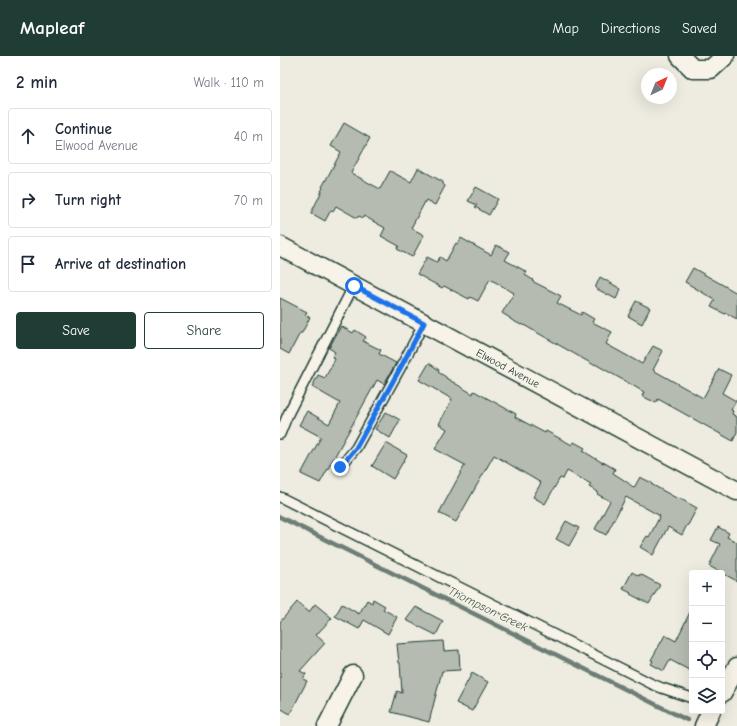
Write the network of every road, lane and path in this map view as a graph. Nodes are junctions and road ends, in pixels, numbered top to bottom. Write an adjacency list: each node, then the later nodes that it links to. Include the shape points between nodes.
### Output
1 (680, 56): 2 (street, via 693,69 711,69)
2 (725, 56)
3 (280, 246): 4 (street, Elwood Avenue)
4 (354, 286): 5 (street, Elwood Avenue); 6 (lane)
5 (424, 323): 7 (lane, via 356,448); 8 (street, Elwood Avenue)
6 (280, 434)
7 (340, 467)
8 (737, 491)
9 (280, 497): 13 (lane, via 652,684)
10 (737, 667): 12 (street)
11 (353, 675): 15 (street)
12 (725, 688)
13 (689, 697)
14 (710, 714): 16 (street)
15 (327, 726)
16 (704, 726)

